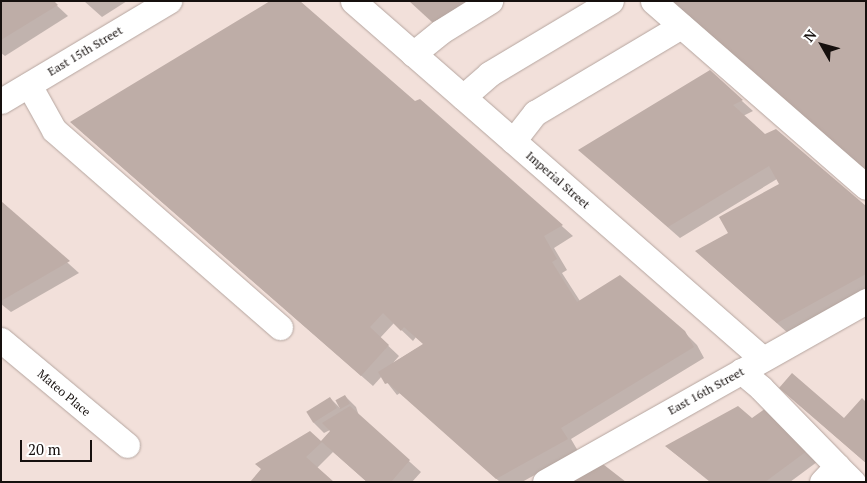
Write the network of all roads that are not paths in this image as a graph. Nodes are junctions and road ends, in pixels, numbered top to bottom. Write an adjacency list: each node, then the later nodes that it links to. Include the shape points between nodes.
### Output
1 (169, 1): 8 (street, East 15th Street)
2 (353, 1): 7 (street, Imperial Street)
3 (490, 1): 7 (street, via 440,32)
4 (611, 1): 9 (street, via 488,74)
5 (653, 1): 6 (street)
6 (681, 26): 11 (street, via 535,113); 12 (street)
7 (413, 54): 9 (street, Imperial Street)
8 (29, 85): 10 (street, East 15th Street); 14 (street, via 54,130)
9 (463, 97): 11 (street, Imperial Street)
10 (1, 101)
11 (513, 141): 16 (street, Imperial Street)
12 (866, 187)
13 (866, 301): 16 (street, East 16th Street)
14 (280, 327)
15 (1, 340): 18 (street, Mateo Place)
16 (763, 359): 17 (street, East 16th Street)
17 (741, 371): 19 (street, via 761,388); 20 (street, East 16th Street)
18 (127, 445)
19 (837, 476)
20 (546, 482)

